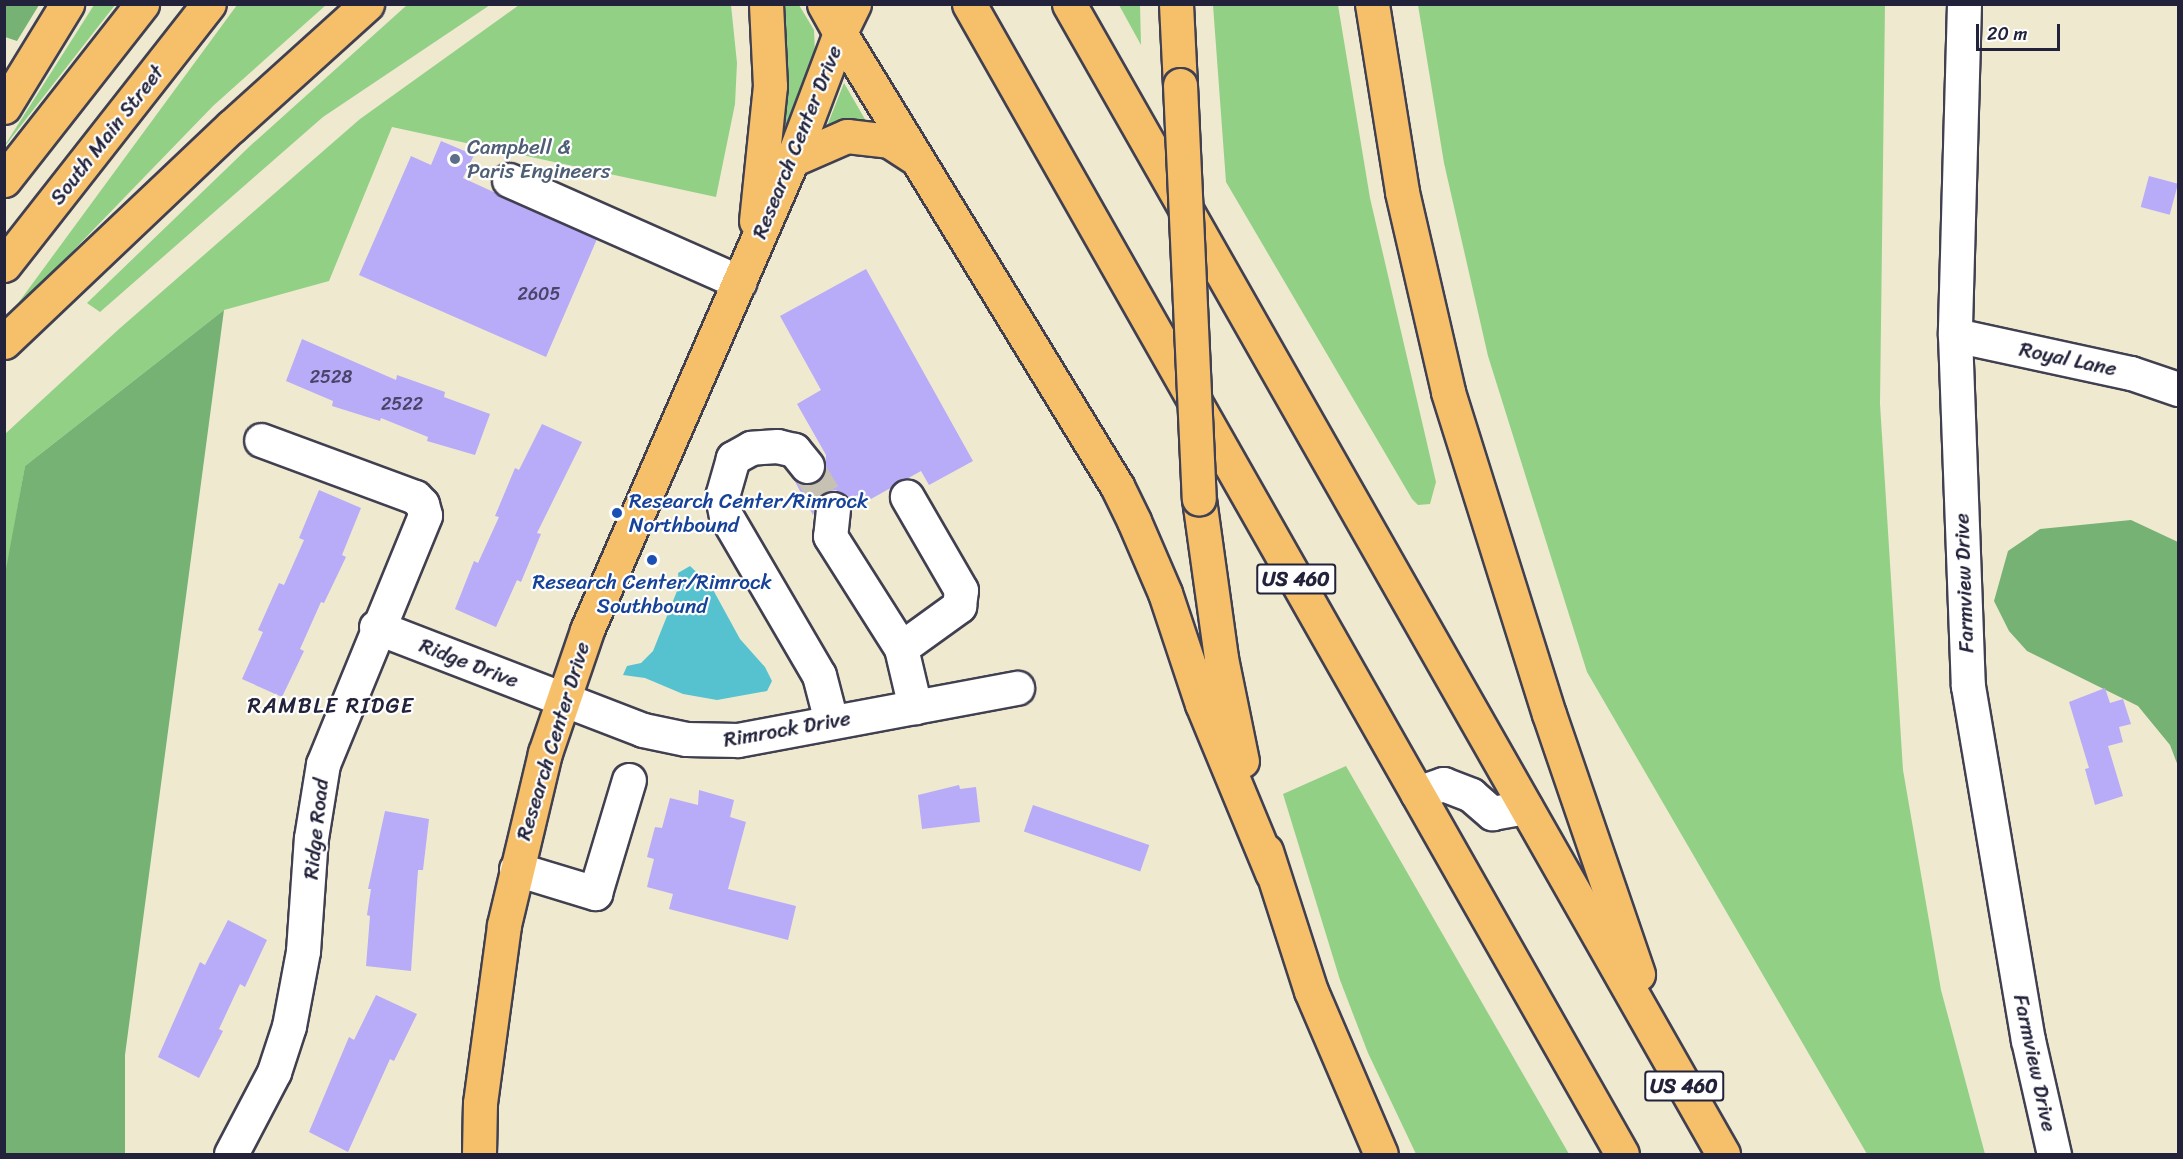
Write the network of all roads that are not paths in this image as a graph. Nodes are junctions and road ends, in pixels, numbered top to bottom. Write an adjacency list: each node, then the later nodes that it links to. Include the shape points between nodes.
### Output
1 (67, 4): 13 (main road)
2 (142, 4): 16 (main road)
3 (209, 4): 19 (main road, South Main Street)
4 (367, 4): 22 (main road)
5 (766, 4): 18 (main road, Research Center Drive, via 770,86)
6 (824, 4): 12 (main road)
7 (969, 4): 35 (main road, US 460)
8 (1069, 4): 36 (main road, US 460)
9 (1176, 4): 38 (main road, bridge, via 1199,499 1233,723)
10 (1372, 4): 39 (main road, via 1402,192 1448,392 1546,703 1637,971)
11 (1964, 4): 21 (street, Farmview Drive)
12 (847, 19): 14 (main road, Research Center Drive); 15 (main road)
13 (4, 107)
14 (792, 160): 15 (main road, via 847,136 870,136 889,141); 18 (main road, Research Center Drive)
15 (921, 162): 38 (main road, via 1121,494 1165,593 1202,704)
16 (4, 180)
17 (509, 180): 20 (street)
18 (752, 251): 20 (main road, Research Center Drive)
19 (4, 265)
20 (739, 282): 31 (main road, Research Center Drive, via 587,630)
21 (1955, 335): 23 (street, Royal Lane, via 2131,373); 45 (street, Farmview Drive, via 1968,686 2028,1040)
22 (4, 342)
23 (2178, 389)
24 (261, 440): 28 (street, Ridge Road, via 415,497 422,504 423,522)
25 (807, 466): 33 (street, via 794,450 777,446 751,448 733,458 722,496 726,516 819,675)
26 (907, 497): 29 (street, via 961,590 959,606)
27 (832, 508): 29 (street, via 830,536)
28 (376, 627): 31 (street, Ridge Drive); 40 (street, Ridge Road, via 317,788 308,913 289,1026 274,1072)
29 (901, 648): 32 (street)
30 (1017, 688): 32 (street, Rimrock Drive)
31 (561, 699): 33 (street, Rimrock Drive, via 643,730 694,740 738,740); 37 (main road, Research Center Drive)
32 (915, 707): 33 (street, Rimrock Drive)
33 (831, 722)
34 (629, 780): 37 (street, via 596,893)
35 (1417, 793): 36 (street, via 1443,784 1471,795 1492,813); 43 (main road, US 460)
36 (1525, 807): 39 (main road, US 460)
37 (516, 869): 41 (main road, Research Center Drive, via 492,1002 480,1103)
38 (1272, 873): 42 (main road, via 1340,1065)
39 (1645, 1018): 44 (main road, US 460)
40 (231, 1155)
41 (479, 1155)
42 (1381, 1155)
43 (1622, 1155)
44 (1723, 1155)
45 (2054, 1155)

